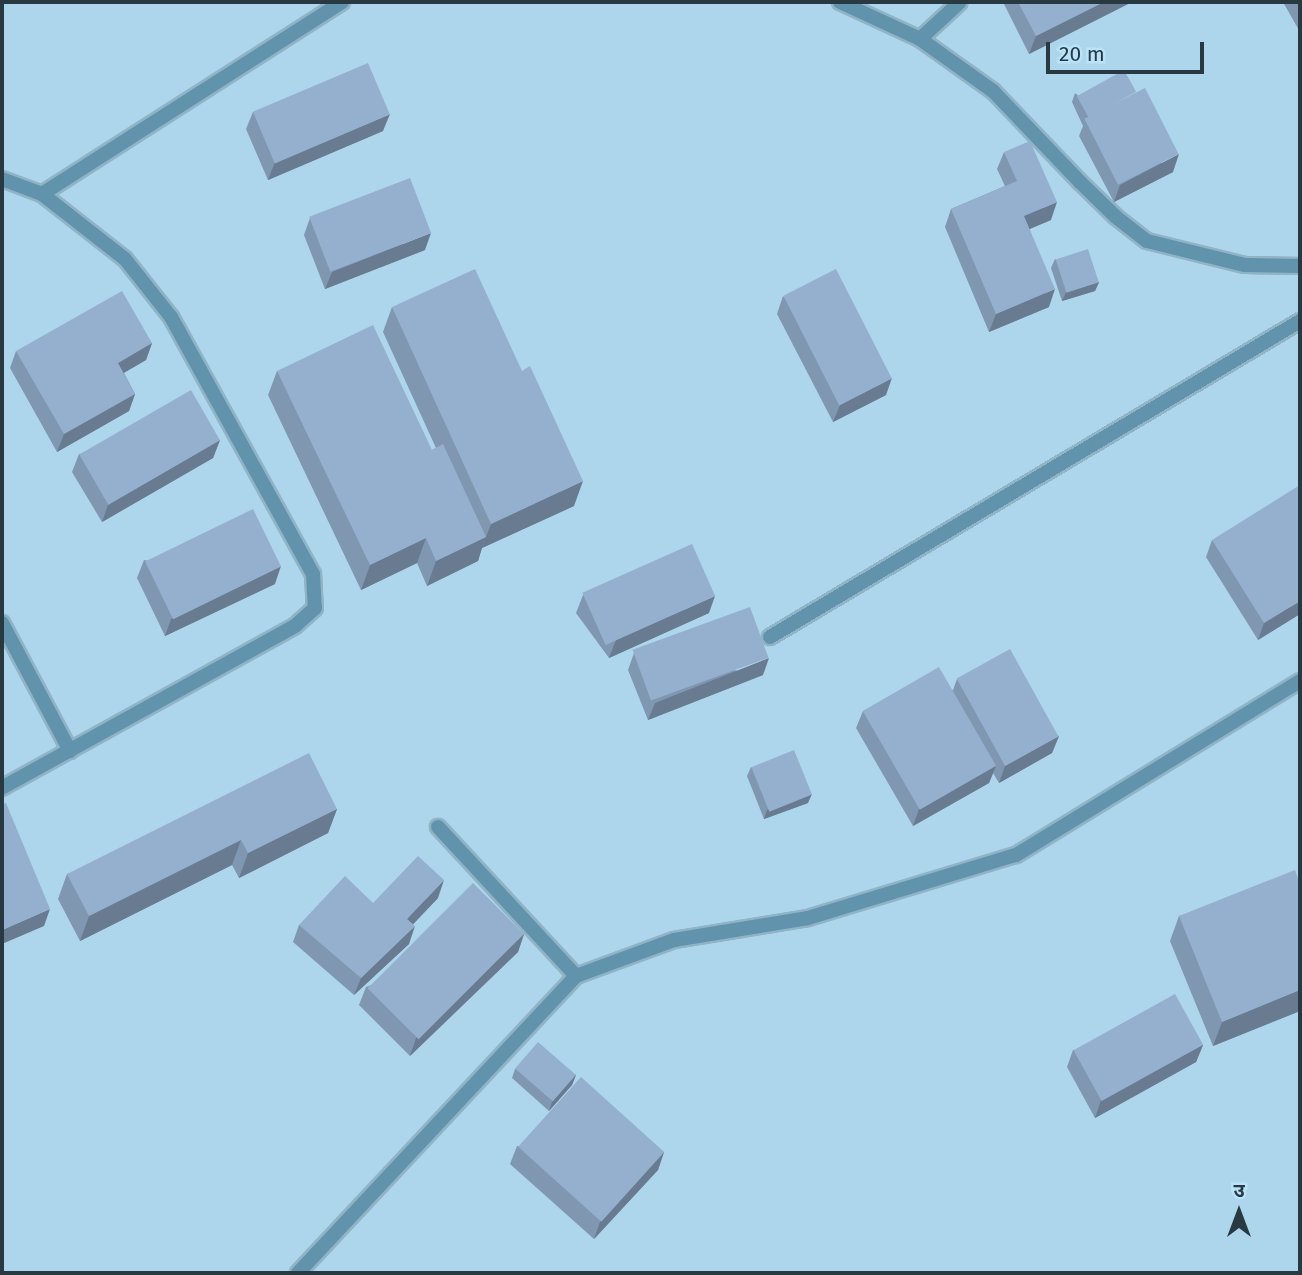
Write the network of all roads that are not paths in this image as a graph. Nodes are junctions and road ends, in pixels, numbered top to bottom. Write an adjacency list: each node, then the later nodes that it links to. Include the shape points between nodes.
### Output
1 (342, 2): 6 (street)
2 (840, 2): 4 (street)
3 (960, 2): 4 (street)
4 (920, 39): 7 (street, via 993,91 1116,217 1147,240 1245,265)
5 (2, 179): 6 (street)
6 (42, 194): 12 (street, via 125,259 171,317 313,574 315,608 295,626)
7 (1300, 266)
8 (1300, 321): 10 (street)
9 (2, 622): 12 (street)
10 (770, 637)
11 (1300, 681): 15 (street, via 1016,855 808,918 674,940)
12 (70, 751): 13 (street)
13 (2, 788)
14 (438, 827): 15 (street)
15 (576, 976): 16 (street)
16 (298, 1273)

